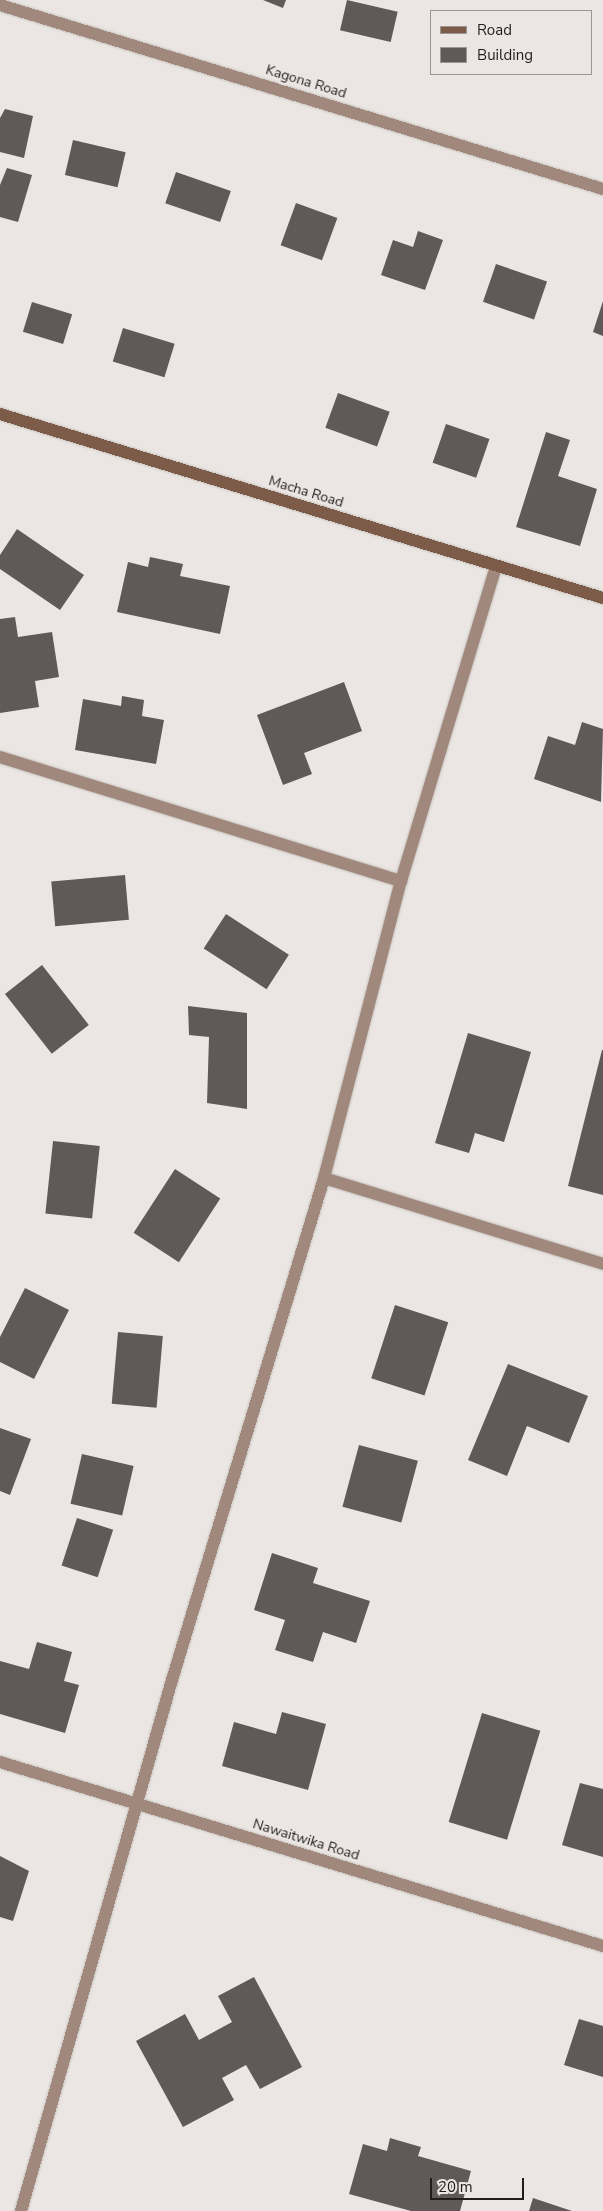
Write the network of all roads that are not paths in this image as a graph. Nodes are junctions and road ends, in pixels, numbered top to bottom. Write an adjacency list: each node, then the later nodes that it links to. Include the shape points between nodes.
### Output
1 (0, 5): 2 (street, Kagona Road)
2 (603, 188)
3 (0, 414): 4 (main road, Macha Road)
4 (496, 566): 5 (main road, Macha Road); 7 (street)
5 (603, 598)
6 (0, 756): 7 (street)
7 (402, 880): 8 (street)
8 (324, 1178): 9 (street); 11 (street)
9 (603, 1264)
10 (0, 1762): 11 (street, Nawaitwika Road)
11 (136, 1804): 12 (street, Nawaitwika Road); 13 (street)
12 (603, 1946)
13 (21, 2211)

